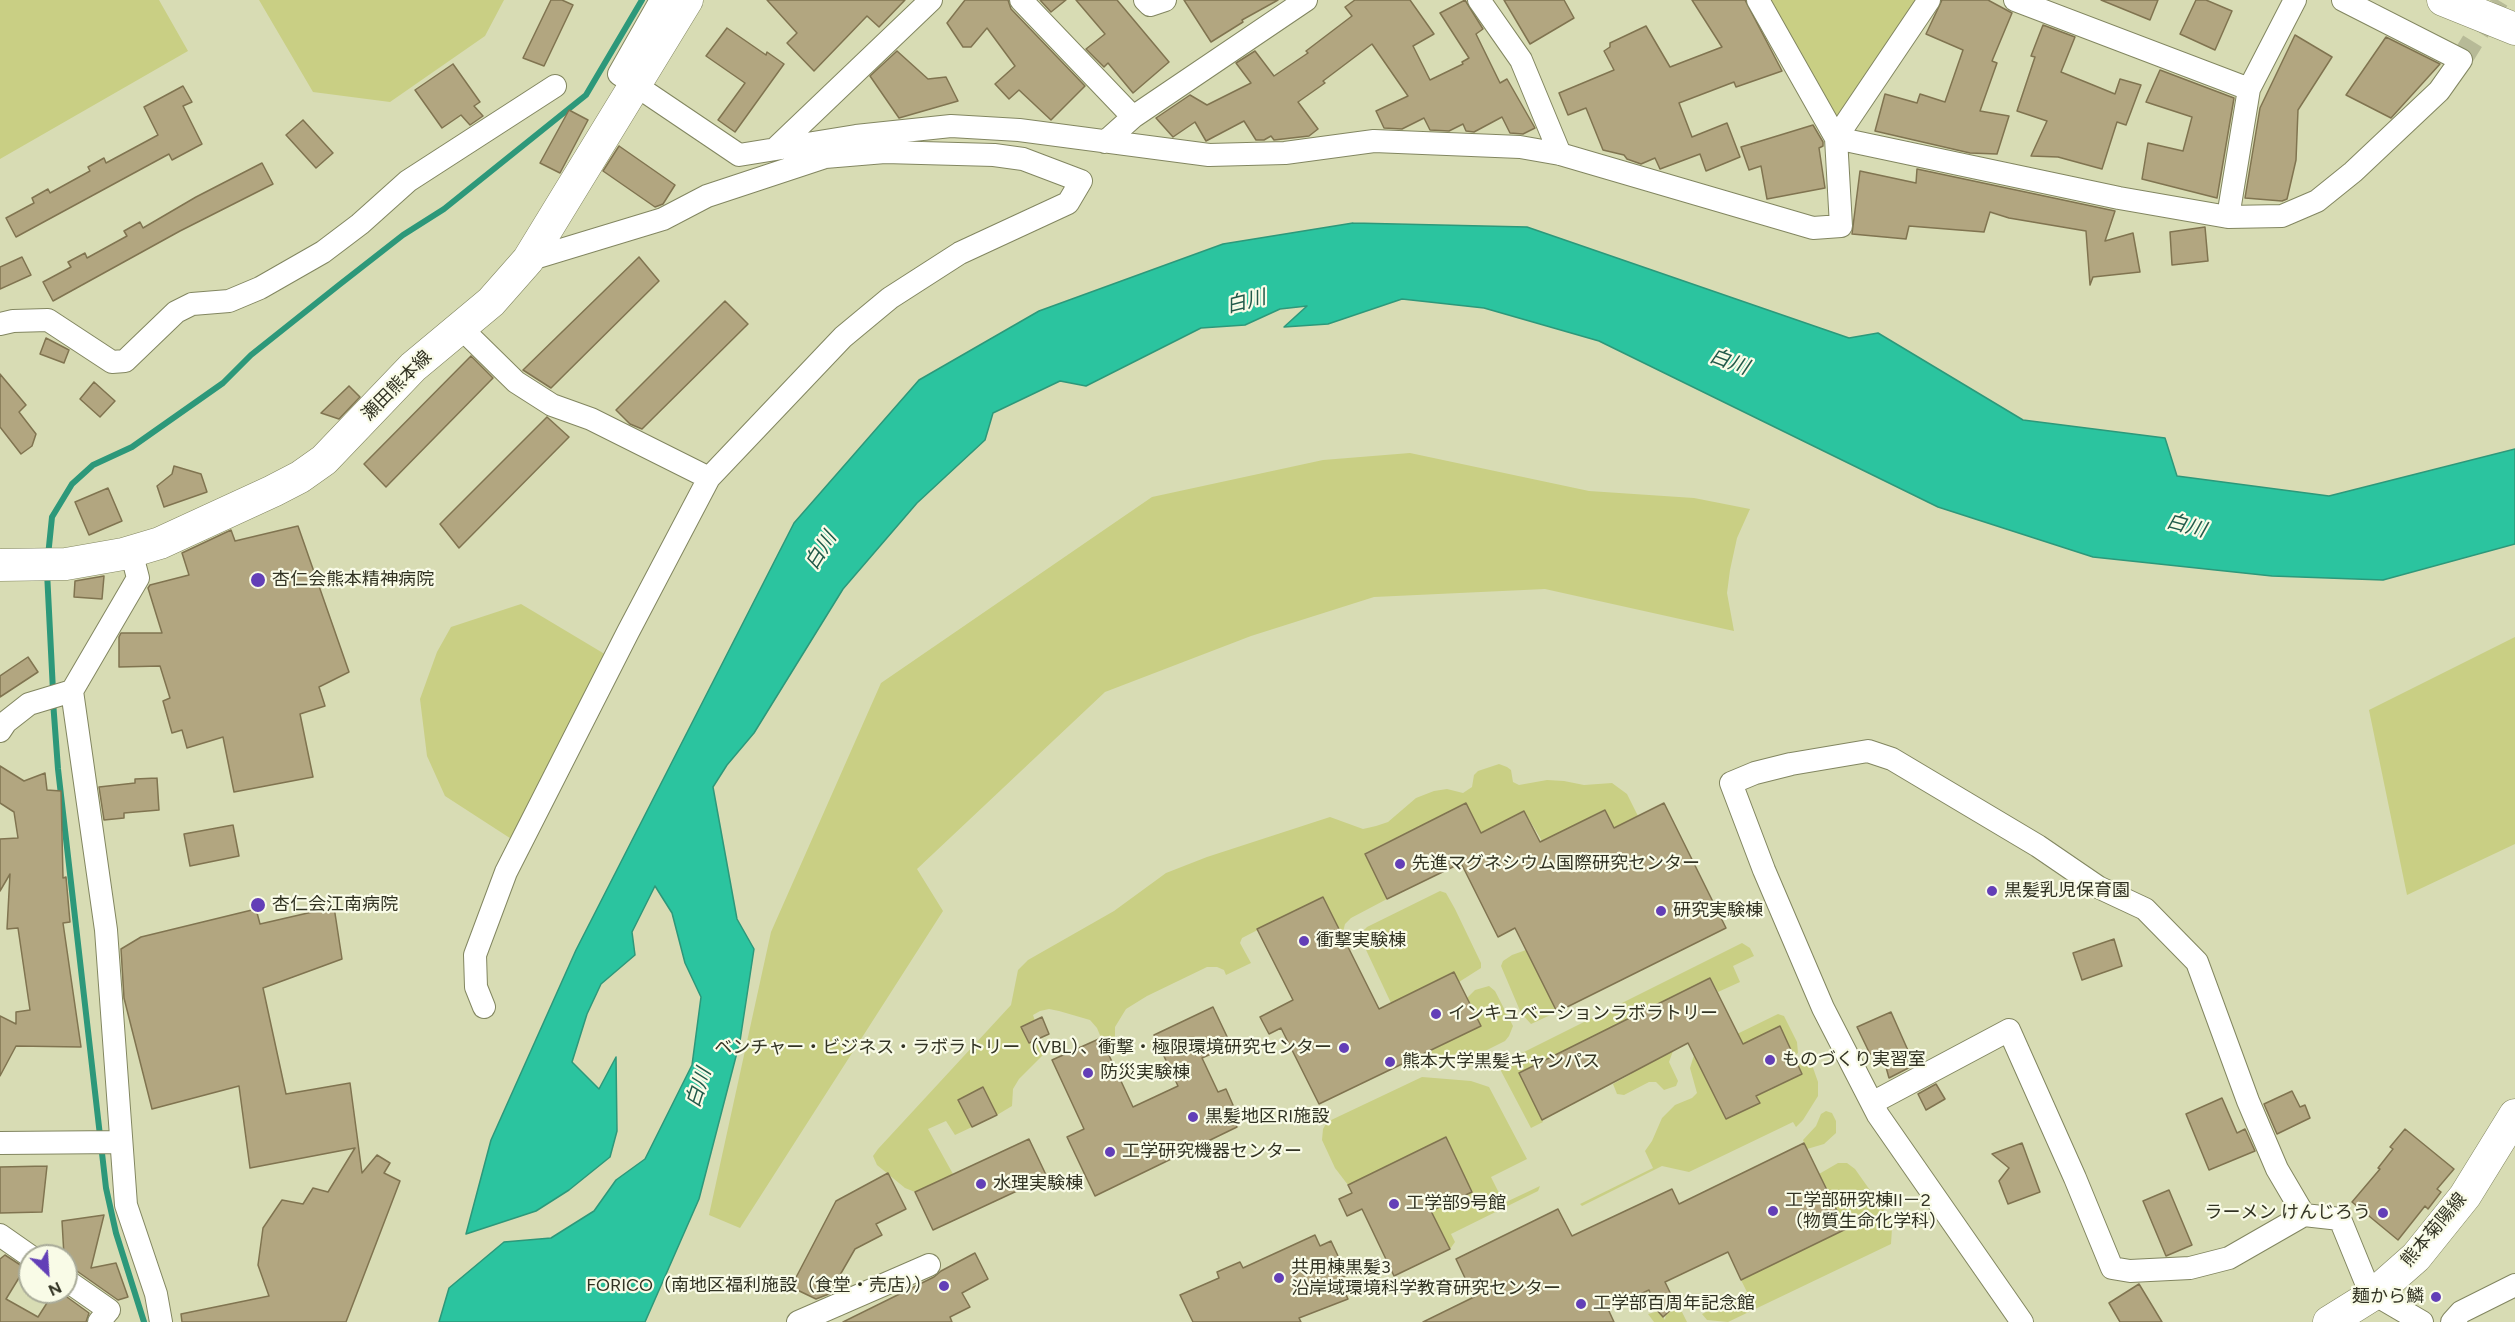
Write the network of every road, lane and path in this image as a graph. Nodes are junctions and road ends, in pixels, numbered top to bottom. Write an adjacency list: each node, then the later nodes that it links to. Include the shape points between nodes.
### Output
1 (661, 0): 16 (street, via 619,74)
2 (687, 0): 16 (main road, 瀬田熊本線)
3 (931, 0): 22 (street)
4 (1021, 0): 19 (street)
5 (1145, 0): 6 (street, via 1150,5)
6 (1165, 0)
7 (1306, 0): 19 (street)
8 (1479, 0): 23 (street, via 1521,60)
9 (1758, 0): 20 (street)
10 (1929, 0): 20 (street)
11 (2015, 0): 18 (street)
12 (2295, 0): 18 (street)
13 (2343, 0): 24 (street, via 2461,60 2439,91 2317,201 2282,216)
14 (2444, 0): 15 (main road)
15 (2510, 28)
16 (635, 84): 22 (street, via 739,155); 25 (main road, 瀬田熊本線)
17 (555, 86): 26 (street, via 408,181 323,252 229,301 192,304 176,312 125,361 112,362 48,320)
18 (2249, 89): 24 (street)
19 (1133, 117): 21 (street)
20 (1836, 138): 23 (street, via 1841,226 1813,228); 24 (street)
21 (1105, 142): 22 (street, via 1019,130 951,126); 23 (street, via 1209,155 1285,153 1374,141 1520,147)
22 (774, 149)
23 (1560, 154)
24 (2228, 217)
25 (528, 260): 27 (main road, 瀬田熊本線, via 491,303); 28 (street, via 663,219 707,196 825,157 885,152 994,155 1023,159 1082,181 1068,203 960,253 890,298 843,337)
26 (0, 324)
27 (461, 328): 28 (street, via 516,382 552,405 591,419); 29 (main road, 瀬田熊本線, via 413,366 324,460 300,477 160,543)
28 (709, 478): 33 (street, via 506,872 475,955 476,987)
29 (131, 551): 30 (main road, 瀬田熊本線, via 66,564); 31 (street, via 138,578)
30 (4, 564)
31 (72, 691): 32 (street, via 29,704); 36 (street, via 106,930)
32 (0, 731)
33 (484, 1007)
34 (1872, 1103): 38 (street, via 2009,1030 2112,1268 2190,1268 2229,1258); 38 (street, via 1823,1008 1731,783 1755,772 1868,751 1892,759 2098,887 2145,909 2197,962 2248,1101 2277,1169); 48 (street)
35 (2515, 1115): 44 (main road, 熊本菊陽線, via 2458,1204 2416,1257)
36 (121, 1142): 37 (street); 46 (street, via 126,1205 156,1294)
37 (0, 1143)
38 (2304, 1215): 44 (street, via 2340,1219)
39 (0, 1235): 40 (street)
40 (18, 1248)
41 (929, 1265): 47 (street)
42 (2515, 1285): 51 (street, via 2461,1312)
43 (78, 1291): 45 (street)
44 (2374, 1294): 49 (main road, 熊本菊陽線); 50 (street)
45 (108, 1318)
46 (161, 1322)
47 (798, 1322)
48 (2022, 1322)
49 (2329, 1322)
50 (2422, 1322)
51 (2452, 1322)

